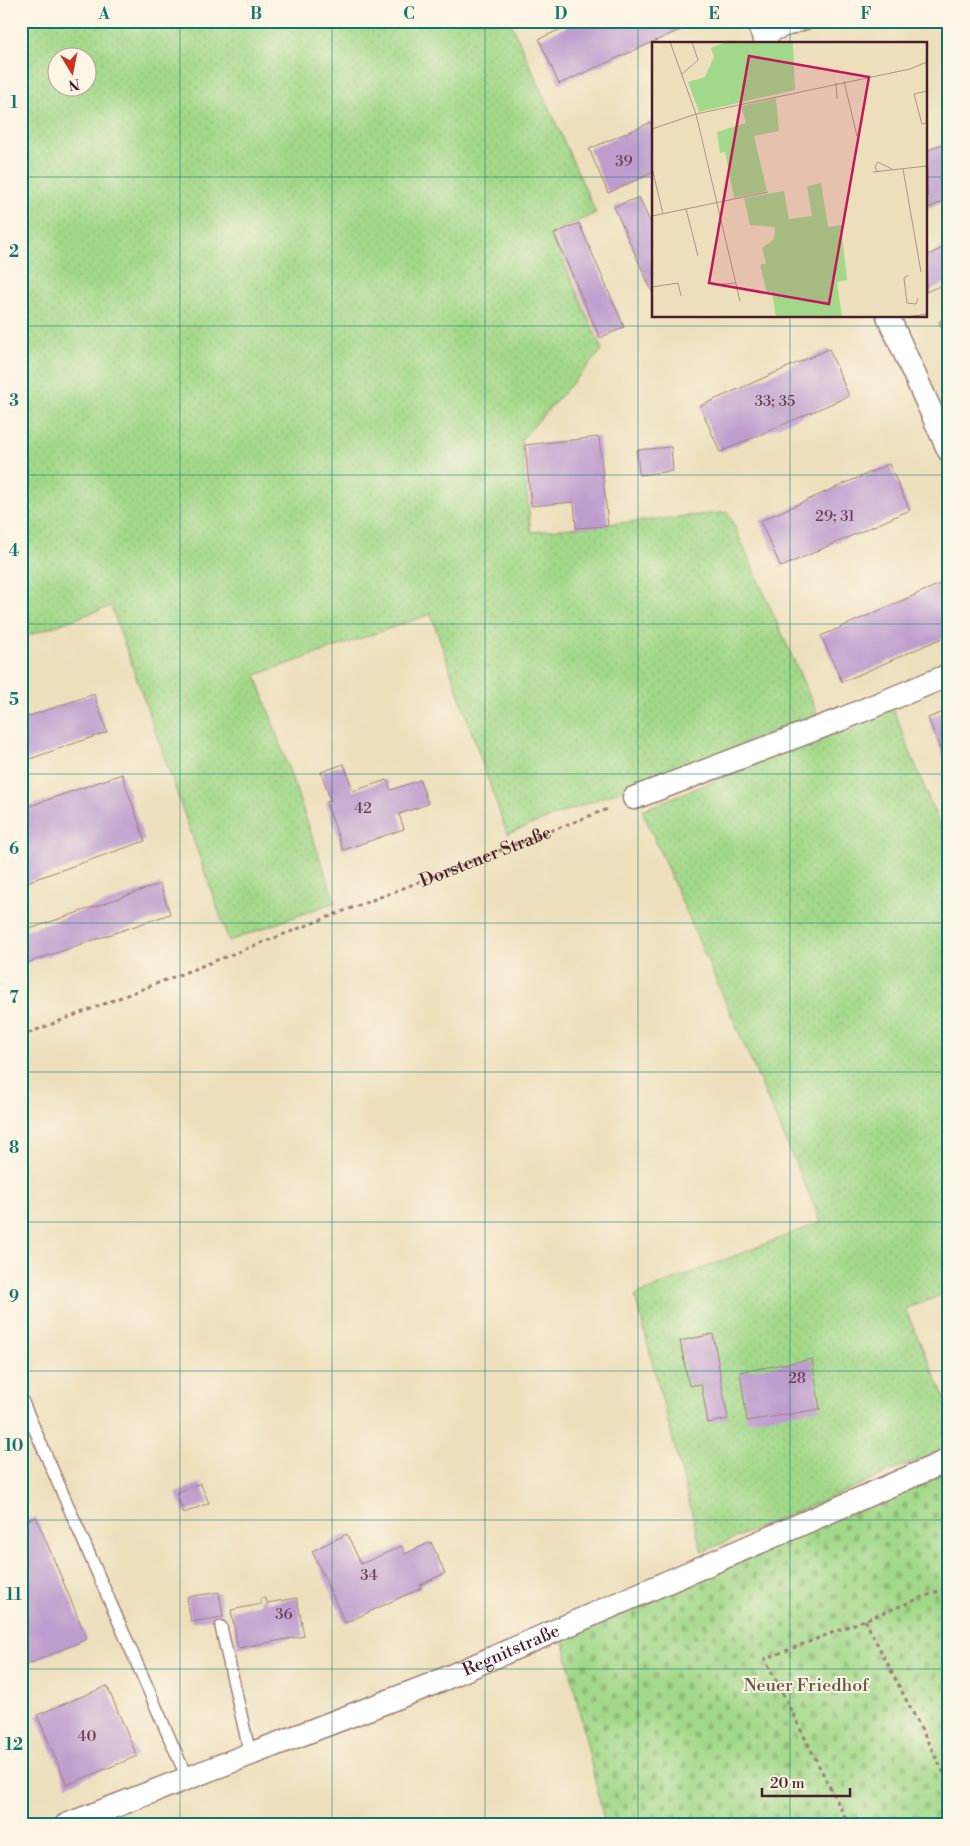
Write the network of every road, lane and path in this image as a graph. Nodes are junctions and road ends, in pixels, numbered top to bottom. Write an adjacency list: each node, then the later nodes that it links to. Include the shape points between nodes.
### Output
1 (813, 21): 2 (lane)
2 (763, 34)
3 (889, 318): 4 (street)
4 (949, 452)
5 (949, 675): 6 (street)
6 (634, 798): 7 (path, Dorstener Straße)
7 (21, 1036)
8 (21, 1398): 14 (lane)
9 (949, 1460): 13 (street, Regnitstraße, via 430,1685)
10 (949, 1586): 11 (path)
11 (865, 1620): 15 (path); 17 (path, via 765,1659)
12 (221, 1627): 13 (lane)
13 (250, 1754): 14 (street, Regnitstraße)
14 (187, 1778): 16 (street, Regnitstraße)
15 (949, 1783)
16 (66, 1825)
17 (849, 1825)

